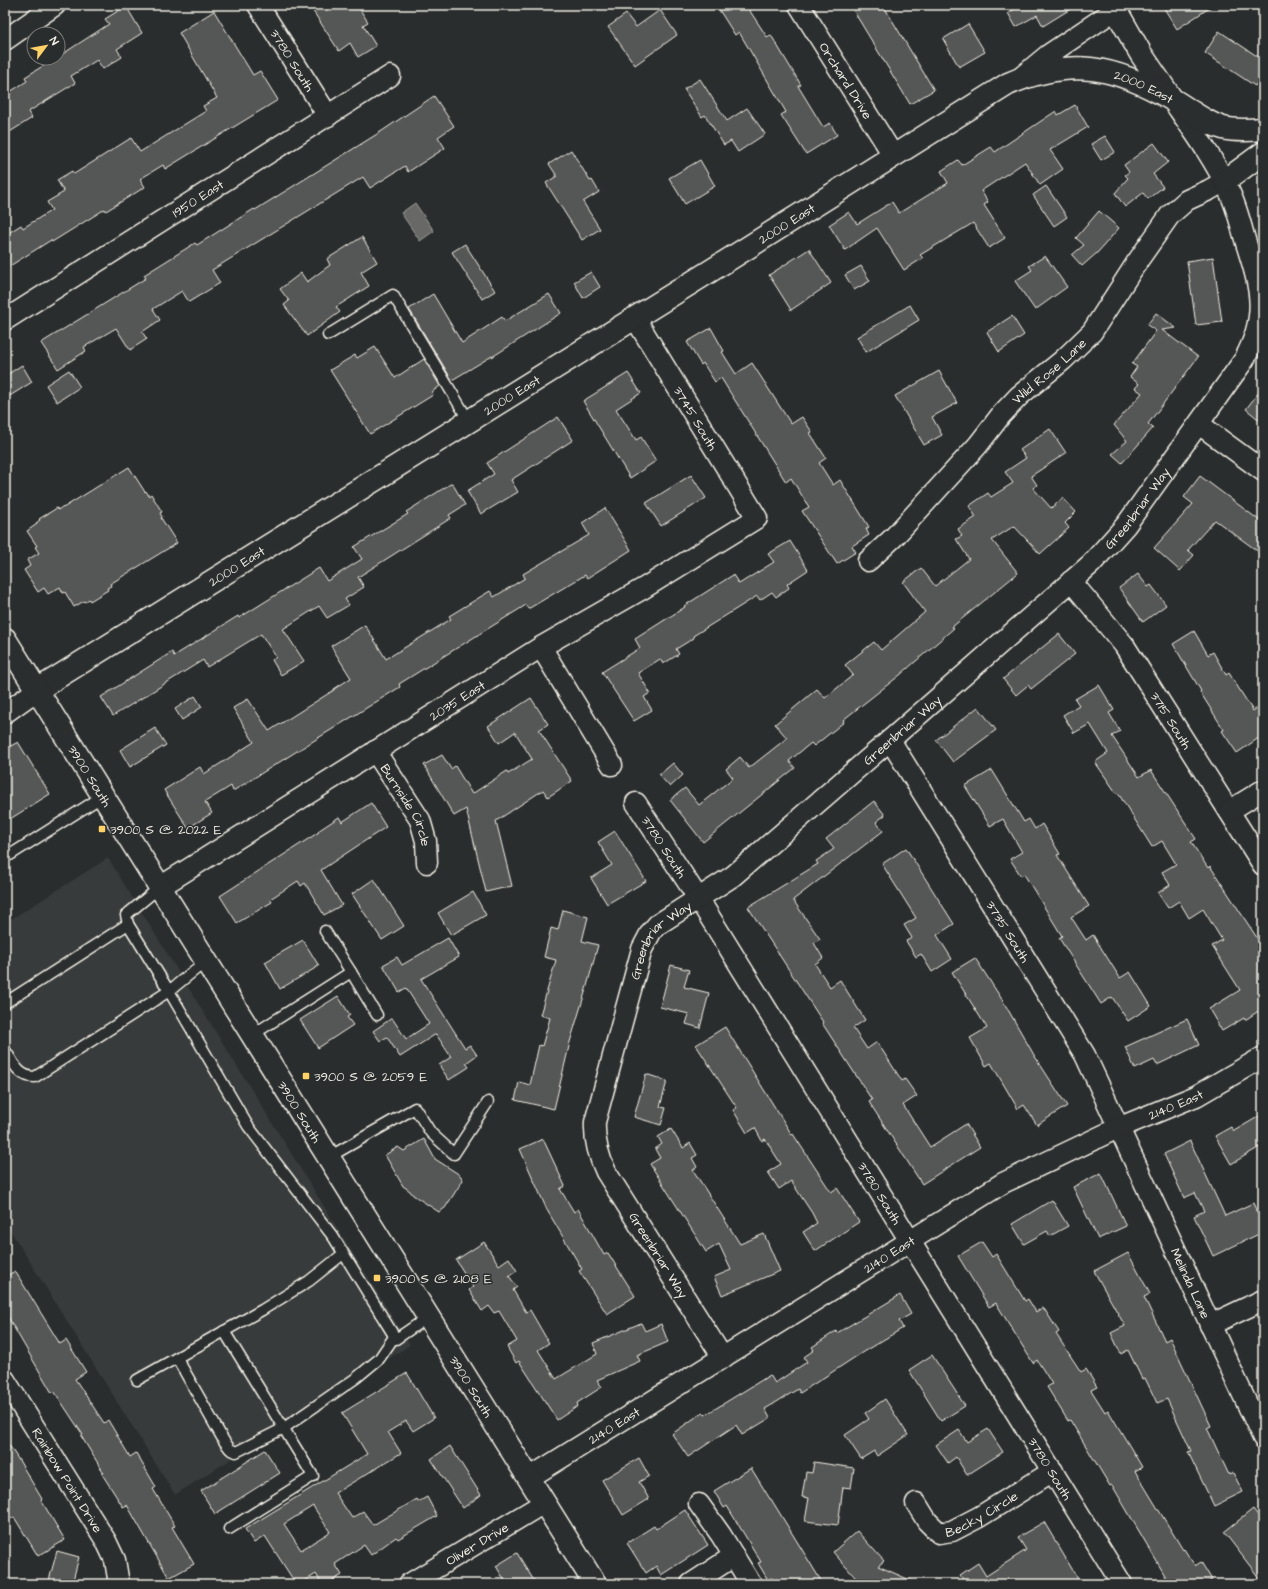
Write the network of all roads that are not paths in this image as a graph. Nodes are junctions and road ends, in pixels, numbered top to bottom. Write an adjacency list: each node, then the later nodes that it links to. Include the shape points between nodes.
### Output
1 (55, 5): 5 (street)
2 (258, 5): 9 (street, 3780 South)
3 (799, 5): 12 (street, Orchard Drive)
4 (1114, 7): 7 (street, 2000 East, via 1048,55); 8 (street)
5 (5, 40)
6 (390, 76): 9 (street, 1950 East)
7 (1020, 79): 8 (street, 2000 East, via 1057,69 1101,70 1127,77); 12 (street, 2000 East)
8 (1171, 99): 10 (street, 2000 East, via 1223,128); 13 (street, Greenbriar Way, via 1206,148)
9 (328, 116): 15 (street, 1950 East)
10 (1263, 129)
11 (1263, 153): 13 (street)
12 (893, 155): 14 (street, 2000 East)
13 (1225, 181): 18 (street, Greenbriar Way, via 1258,280 1261,308 1257,335 1251,348); 21 (street, Wild Rose Lane, via 1187,200 1170,215 1092,332 1019,396 894,537)
14 (635, 318): 17 (street, 2000 East); 20 (street, 3745 South)
15 (5, 320)
16 (328, 335): 17 (lane, via 394,295)
17 (469, 421): 25 (street, 2000 East)
18 (1199, 424): 19 (street); 22 (street, Greenbriar Way, via 1126,525)
19 (1263, 471)
20 (757, 518): 24 (street, 2035 East, via 644,588)
21 (868, 561)
22 (1071, 582): 27 (street, Greenbriar Way); 33 (street, 3715 South, via 1124,644)
23 (5, 638): 25 (street, 3900 South)
24 (541, 647): 28 (street, 2035 East); 29 (street)
25 (37, 690): 26 (street, 2000 East); 31 (street, 3900 South)
26 (5, 713)
27 (890, 740): 38 (street, Greenbriar Way, via 733,876); 50 (street, 3735 South, via 1085,1055)
28 (376, 751): 35 (street, Burnside Circle, via 420,820 426,841); 37 (street, 2035 East)
29 (612, 765)
30 (1263, 790): 33 (street)
31 (103, 796): 34 (lane); 37 (street, 3900 South)
32 (636, 803): 38 (street, 3780 South)
33 (1229, 811): 36 (street, 3715 South)
34 (7, 851)
35 (427, 863)
36 (1263, 865)
37 (160, 887): 39 (lane, via 126,915); 41 (street, 3900 South)
38 (698, 898): 52 (street, 3780 South); 60 (street, Greenbriar Way, via 657,925 644,944 595,1122 595,1139 606,1172)
39 (128, 924): 43 (lane); 44 (lane)
40 (325, 931): 42 (lane)
41 (206, 960): 43 (lane); 46 (street, 3900 South)
42 (351, 972): 45 (lane); 46 (lane)
43 (169, 990): 47 (lane, via 35,1077 23,1075); 53 (lane, via 248,1126 334,1238)
44 (5, 1003)
45 (377, 1015)
46 (252, 1035): 51 (street, 3900 South)
47 (5, 1050)
48 (1263, 1057): 50 (street, 2140 East, via 1196,1096)
49 (488, 1102): 51 (lane, via 454,1154 432,1133 414,1108)
50 (1118, 1128): 52 (street, 2140 East, via 1003,1183); 56 (street, Melinda Lane)
51 (329, 1157): 55 (street, 3900 South)
52 (909, 1242): 60 (street, 2140 East); 65 (street, 3780 South)
53 (343, 1254): 57 (lane, via 309,1281); 58 (lane)
54 (1263, 1300): 56 (street)
55 (428, 1317): 58 (lane, via 396,1339); 66 (street, 3900 South)
56 (1210, 1325): 64 (street, Melinda Lane)
57 (224, 1331): 59 (lane); 63 (lane)
58 (394, 1337): 63 (lane, via 379,1359)
59 (177, 1358): 62 (lane); 63 (lane, via 230,1449 236,1452)
60 (723, 1358): 66 (street, 2140 East)
61 (5, 1380): 72 (street, Rainbow Point Drive, via 106,1541 114,1560)
62 (137, 1380)
63 (284, 1428): 70 (lane, via 313,1476)
64 (1263, 1438)
65 (1053, 1471): 68 (street, Becky Circle, via 952,1531 939,1533 927,1521); 77 (street, 3780 South)
66 (529, 1478): 67 (street, 3900 South)
67 (544, 1502): 73 (street, Oliver Drive); 74 (street, 3900 South)
68 (916, 1503)
69 (699, 1504): 71 (street)
70 (229, 1529)
71 (734, 1556): 75 (street); 76 (street)
72 (119, 1584)
73 (409, 1584)
74 (595, 1584)
75 (691, 1584)
76 (751, 1584)
77 (1122, 1584)

